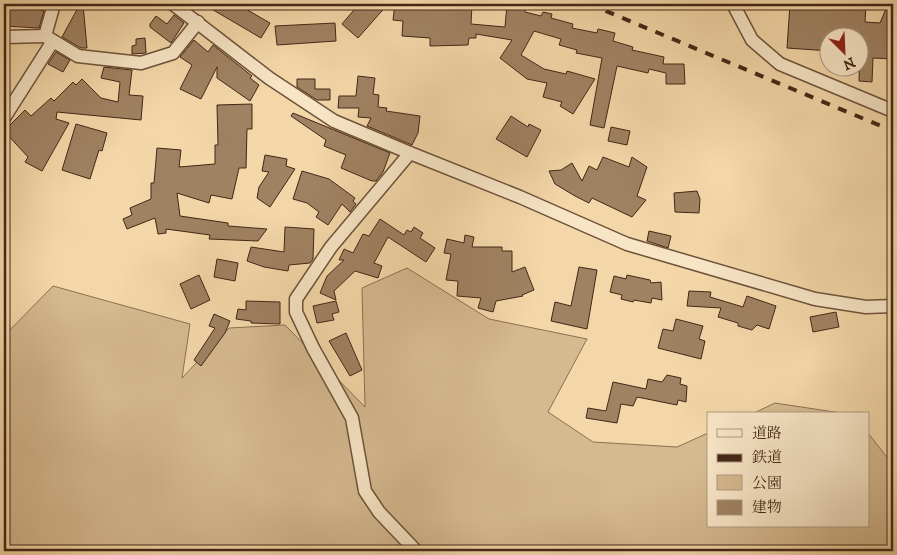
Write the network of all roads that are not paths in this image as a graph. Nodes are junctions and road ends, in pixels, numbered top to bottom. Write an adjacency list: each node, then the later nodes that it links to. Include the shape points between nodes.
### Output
1 (54, 4): 6 (street)
2 (173, 4): 4 (street)
3 (734, 4): 7 (street, via 752,40 780,64)
4 (198, 22): 6 (street, via 173,53 142,63 78,56); 9 (street, via 269,78 334,121)
5 (4, 37): 6 (street)
6 (49, 38): 8 (street)
7 (893, 111)
8 (4, 118)
9 (410, 153): 10 (street, via 627,244 815,299); 11 (street, via 332,247 296,299 296,312 352,418 365,491 379,512)
10 (893, 306)
11 (416, 551)

